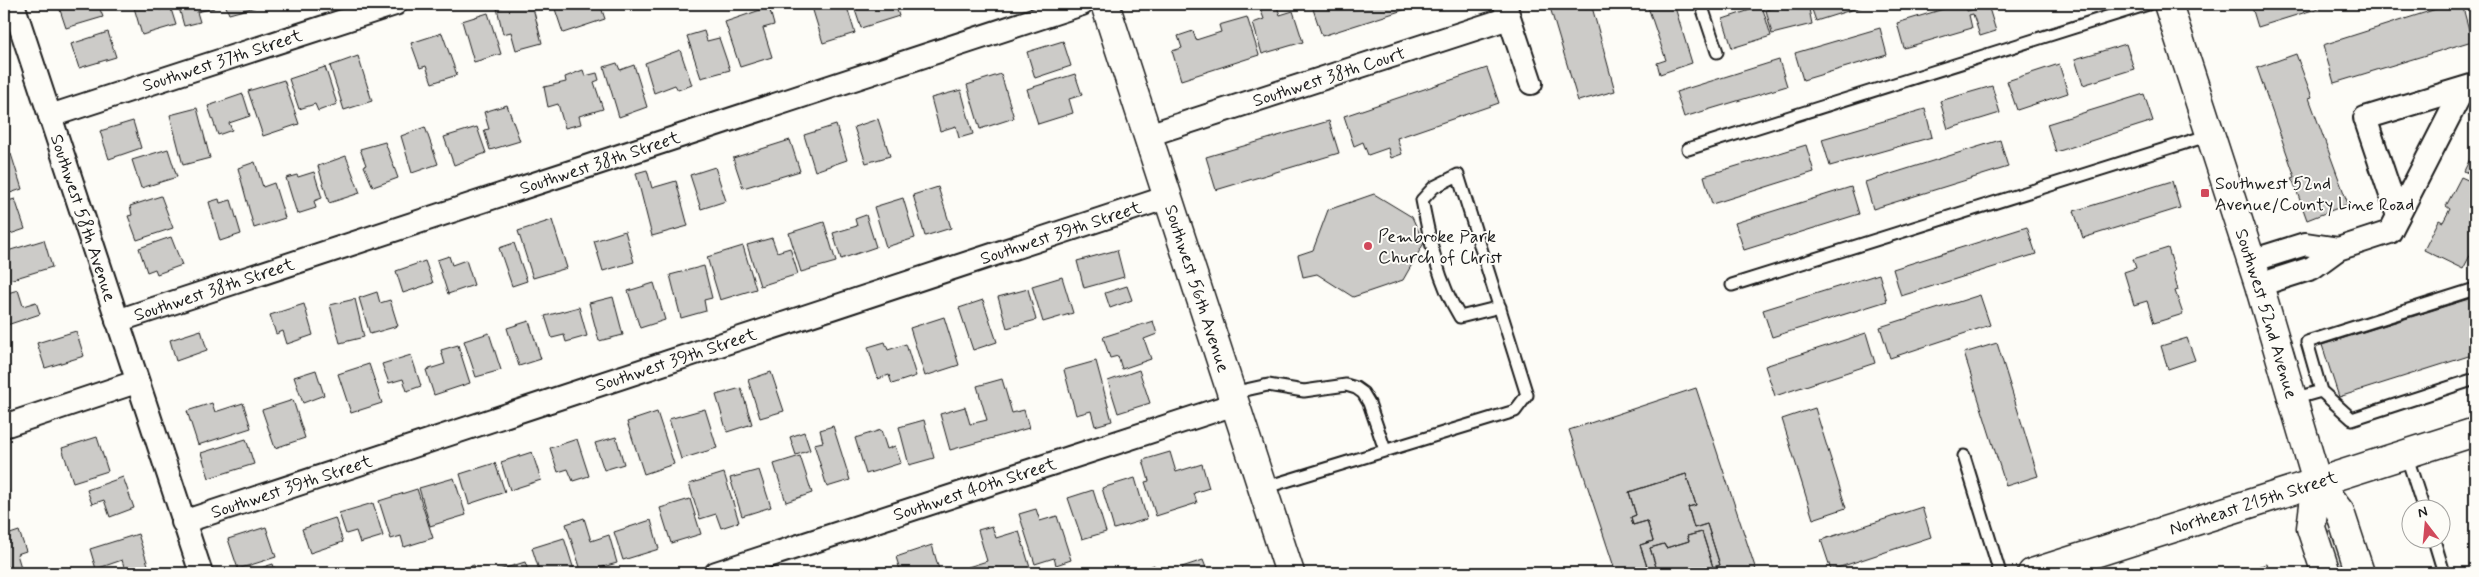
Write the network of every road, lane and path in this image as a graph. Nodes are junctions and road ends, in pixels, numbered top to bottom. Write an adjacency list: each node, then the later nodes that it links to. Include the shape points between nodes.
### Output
1 (14, 4): 12 (street, Southwest 58th Avenue)
2 (395, 4): 12 (street, Southwest 37th Street)
3 (1082, 4): 22 (street, Southwest 38th Street)
4 (1105, 4): 13 (street, Southwest 56th Avenue)
5 (1701, 4): 9 (lane)
6 (2148, 4): 15 (lane)
7 (2168, 4): 14 (street, Southwest 52nd Avenue)
8 (1507, 11): 10 (street); 13 (street, Southwest 38th Court)
9 (1717, 52)
10 (1531, 83)
11 (2469, 87): 17 (street); 17 (street, via 2365,118)
12 (50, 116): 22 (street, Southwest 58th Avenue)
13 (1148, 135): 16 (street, Southwest 56th Avenue)
14 (2211, 135): 18 (street, Southwest 52nd Avenue); 19 (lane)
15 (1688, 149)
16 (1168, 197): 26 (street, Southwest 56th Avenue); 36 (street, Southwest 39th Street)
17 (2398, 216): 18 (street, via 2390,232 2338,249 2305,244)
18 (2255, 273): 27 (street, Southwest 52nd Avenue)
19 (1732, 285)
20 (2475, 288): 25 (lane, via 2307,342)
21 (1500, 307): 21 (lane, via 1475,230 1458,175 1434,187 1422,200 1432,251 1448,298 1460,317); 30 (lane, via 1527,395 1515,411)
22 (117, 321): 24 (street, Southwest 58th Avenue)
23 (2475, 379): 25 (lane, via 2352,418)
24 (136, 382): 28 (street); 36 (street, Southwest 58th Avenue)
25 (2321, 391): 27 (lane)
26 (1233, 398): 30 (lane, via 1268,385 1304,391 1346,385 1356,388 1369,403); 34 (street, Southwest 56th Avenue); 39 (street, Southwest 40th Street)
27 (2292, 399): 33 (street, Southwest 52nd Avenue)
28 (4, 426)
29 (2475, 432): 31 (street, Northeast 215th Street)
30 (1386, 450): 34 (lane)
31 (2406, 454): 33 (street, Northeast 215th Street); 35 (lane)
32 (1964, 456): 41 (lane)
33 (2317, 482): 42 (street, Northeast 215th Street); 43 (street, via 2311,528); 44 (street, via 2340,512)
34 (1263, 488): 40 (street, Southwest 56th Avenue)
35 (2421, 500)
36 (183, 522): 38 (street, Southwest 58th Avenue)
37 (2437, 550): 45 (lane)
38 (201, 573)
39 (716, 573)
40 (1290, 573)
41 (2000, 573)
42 (2032, 573)
43 (2326, 573)
44 (2360, 573)
45 (2444, 573)

